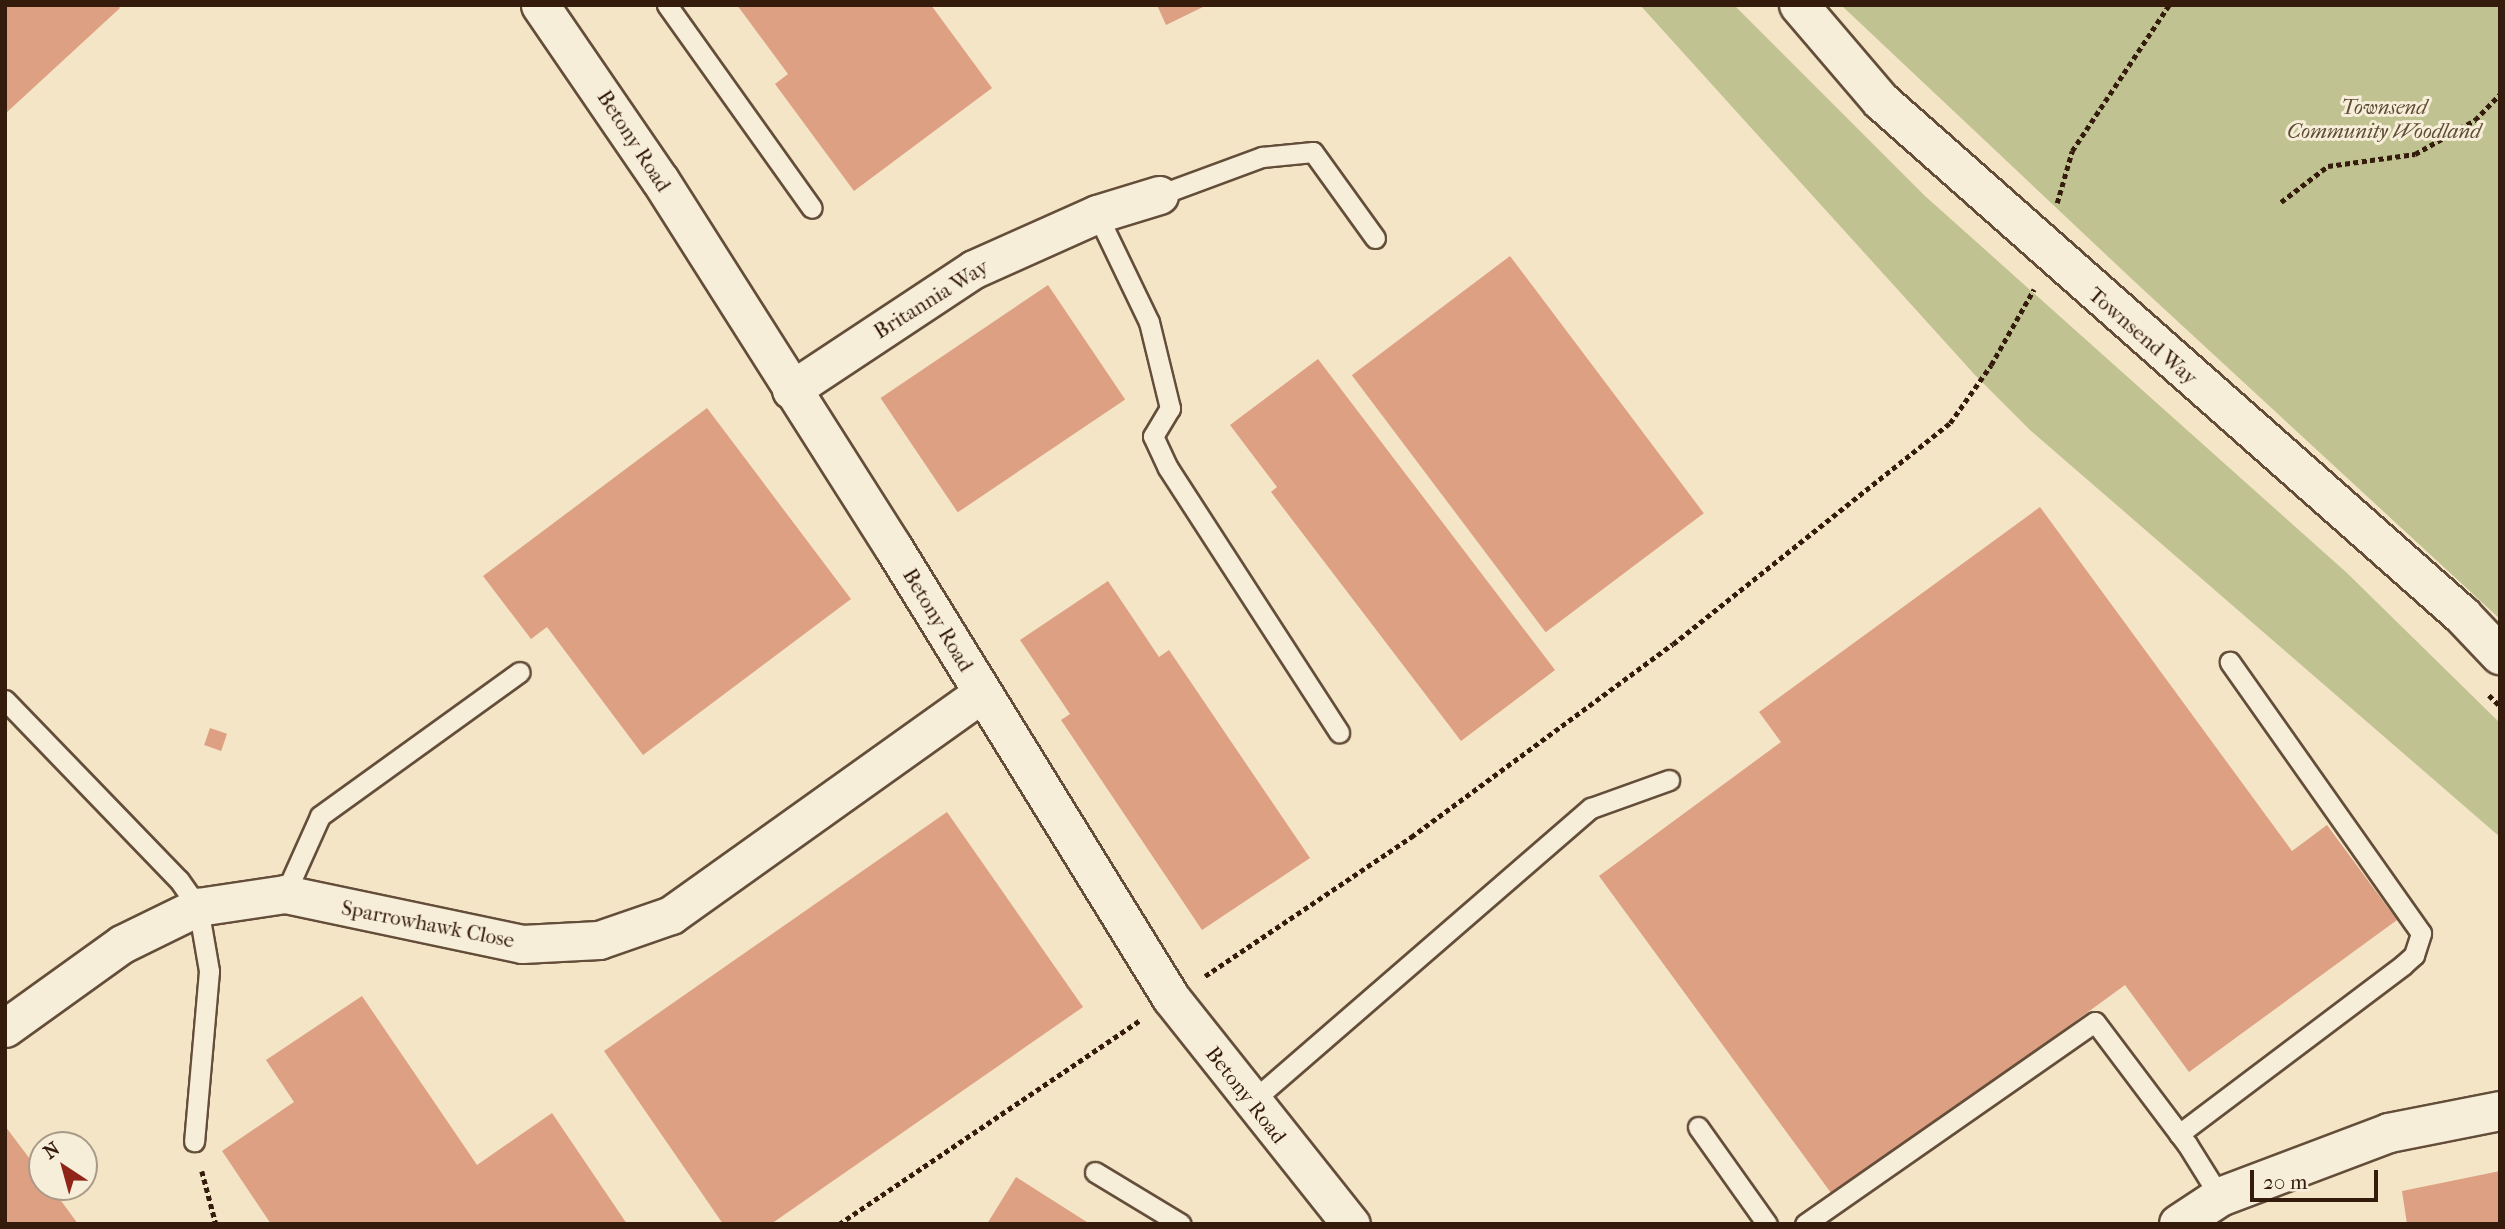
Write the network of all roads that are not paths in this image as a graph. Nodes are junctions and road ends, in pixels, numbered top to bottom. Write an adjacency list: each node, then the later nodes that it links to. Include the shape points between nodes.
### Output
1 (667, 5): 5 (lane)
2 (1798, 5): 9 (main road, Townsend Way, via 1881,102 2463,616)
3 (541, 6): 8 (street, Betony Road, via 660,180)
4 (1159, 195): 6 (street, Britannia Way); 7 (lane, via 1262,156 1313,152)
5 (812, 208)
6 (1097, 214): 8 (street, Britannia Way, via 974,269); 14 (lane, via 1149,322 1170,408 1153,436 1168,468)
7 (1375, 238)
8 (791, 390): 12 (street, Betony Road)
9 (2500, 655)
10 (2230, 662): 22 (lane, via 2421,933 2414,955 2403,965)
11 (520, 672): 16 (lane, via 320,816)
12 (982, 693): 16 (street, Sparrowhawk Close, via 671,915 599,940 522,944); 19 (street, Betony Road, via 1171,998)
13 (5, 700): 17 (lane, via 179,880)
14 (1339, 732)
15 (1669, 780): 19 (lane, via 1591,808)
16 (285, 894): 17 (street, Sparrowhawk Close)
17 (198, 907): 18 (street, Sparrowhawk Close, via 122,944); 23 (lane, via 208,971)
18 (5, 1028)
19 (1250, 1103): 27 (street, Betony Road)
20 (2500, 1111): 25 (main road, via 2389,1133)
21 (1698, 1127): 28 (lane)
22 (2179, 1134): 25 (lane); 29 (lane, via 2095,1022)
23 (194, 1141)
24 (1095, 1172): 26 (lane)
25 (2220, 1197): 30 (main road)
26 (1181, 1224)
27 (1351, 1224)
28 (1767, 1224)
29 (1805, 1224)
30 (2179, 1224)

